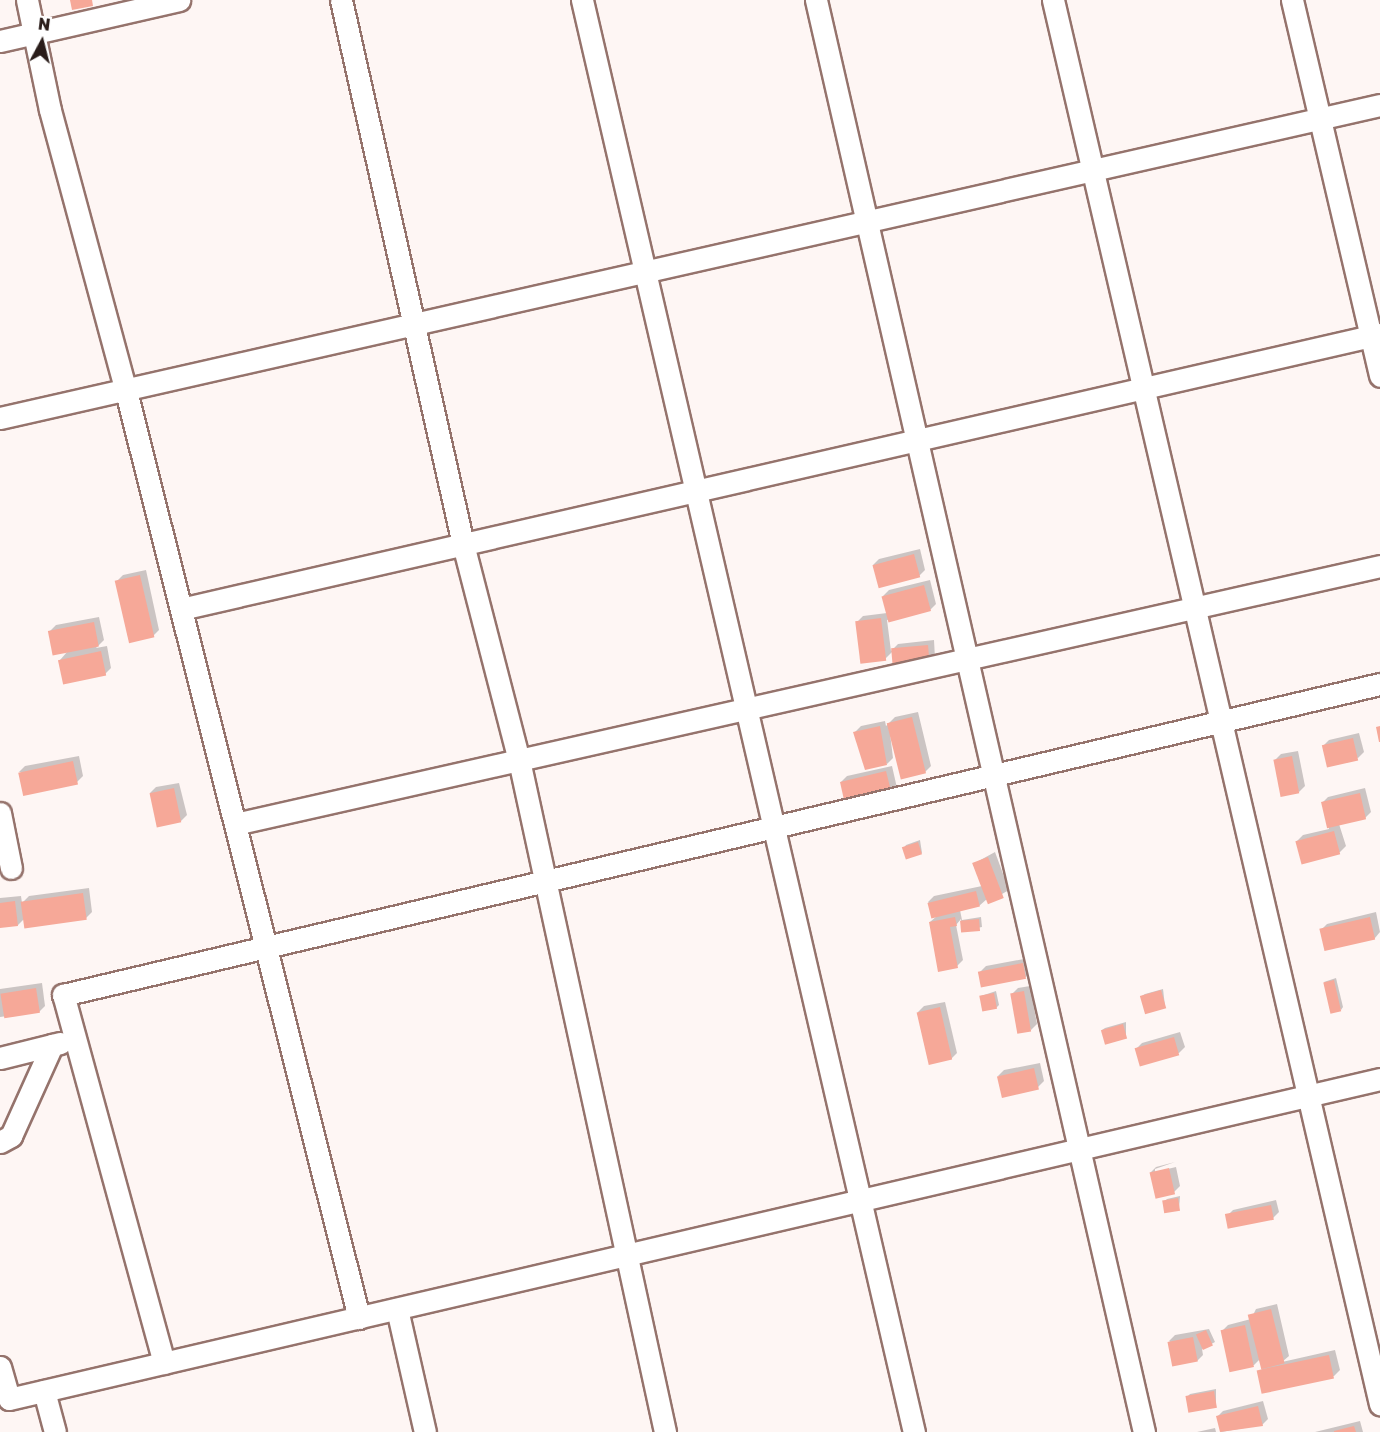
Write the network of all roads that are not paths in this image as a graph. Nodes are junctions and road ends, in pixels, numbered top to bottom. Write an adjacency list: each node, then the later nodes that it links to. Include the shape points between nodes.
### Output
1 (27, 0): 8 (street)
2 (179, 0): 8 (street)
3 (340, 0): 15 (street)
4 (582, 0): 14 (street)
5 (816, 0): 13 (street)
6 (1053, 0): 12 (street)
7 (1292, 0): 11 (street)
8 (34, 33): 9 (street); 19 (street, via 50,110)
9 (0, 41)
10 (1380, 105): 11 (street)
11 (1320, 118): 12 (street); 16 (street)
12 (1092, 170): 13 (street); 18 (street)
13 (867, 222): 14 (street); 21 (street)
14 (645, 272): 15 (street); 22 (street)
15 (413, 325): 19 (street); 23 (street)
16 (1375, 335): 17 (street); 18 (street)
17 (1380, 376)
18 (1143, 388): 21 (street); 25 (street)
19 (126, 391): 20 (street); 26 (street)
20 (0, 418)
21 (917, 440): 22 (street); 27 (street)
22 (696, 491): 23 (street); 29 (street)
23 (463, 544): 26 (street); 31 (street)
24 (1380, 566): 25 (street)
25 (1195, 608): 27 (street); 30 (street)
26 (181, 609): 34 (street)
27 (967, 659): 29 (street); 32 (street)
28 (1380, 684): 30 (street)
29 (747, 709): 31 (street); 35 (street)
30 (1221, 722): 32 (street); 43 (street)
31 (519, 760): 34 (street); 37 (street)
32 (994, 775): 35 (street); 45 (street)
33 (0, 813): 36 (street)
34 (235, 824): 38 (street)
35 (774, 827): 37 (street); 46 (street)
36 (11, 868)
37 (544, 882): 38 (street); 47 (street)
38 (266, 947): 39 (street, via 63,995); 49 (street)
39 (75, 1039): 40 (street); 50 (street)
40 (52, 1045): 41 (street); 44 (street, via 11,1136)
41 (0, 1058)
42 (1380, 1079): 43 (street)
43 (1308, 1096): 45 (street); 53 (street)
44 (0, 1142)
45 (1079, 1149): 46 (street); 58 (street)
46 (861, 1200): 47 (street); 57 (street)
47 (625, 1256): 48 (street); 56 (street)
48 (397, 1309): 49 (street); 55 (street)
49 (359, 1317): 50 (street)
50 (164, 1363): 52 (street)
51 (0, 1367): 52 (street, via 9,1399)
52 (45, 1391): 54 (street)
53 (1380, 1404)
54 (55, 1432)
55 (425, 1432)
56 (665, 1432)
57 (914, 1432)
58 (1144, 1432)

